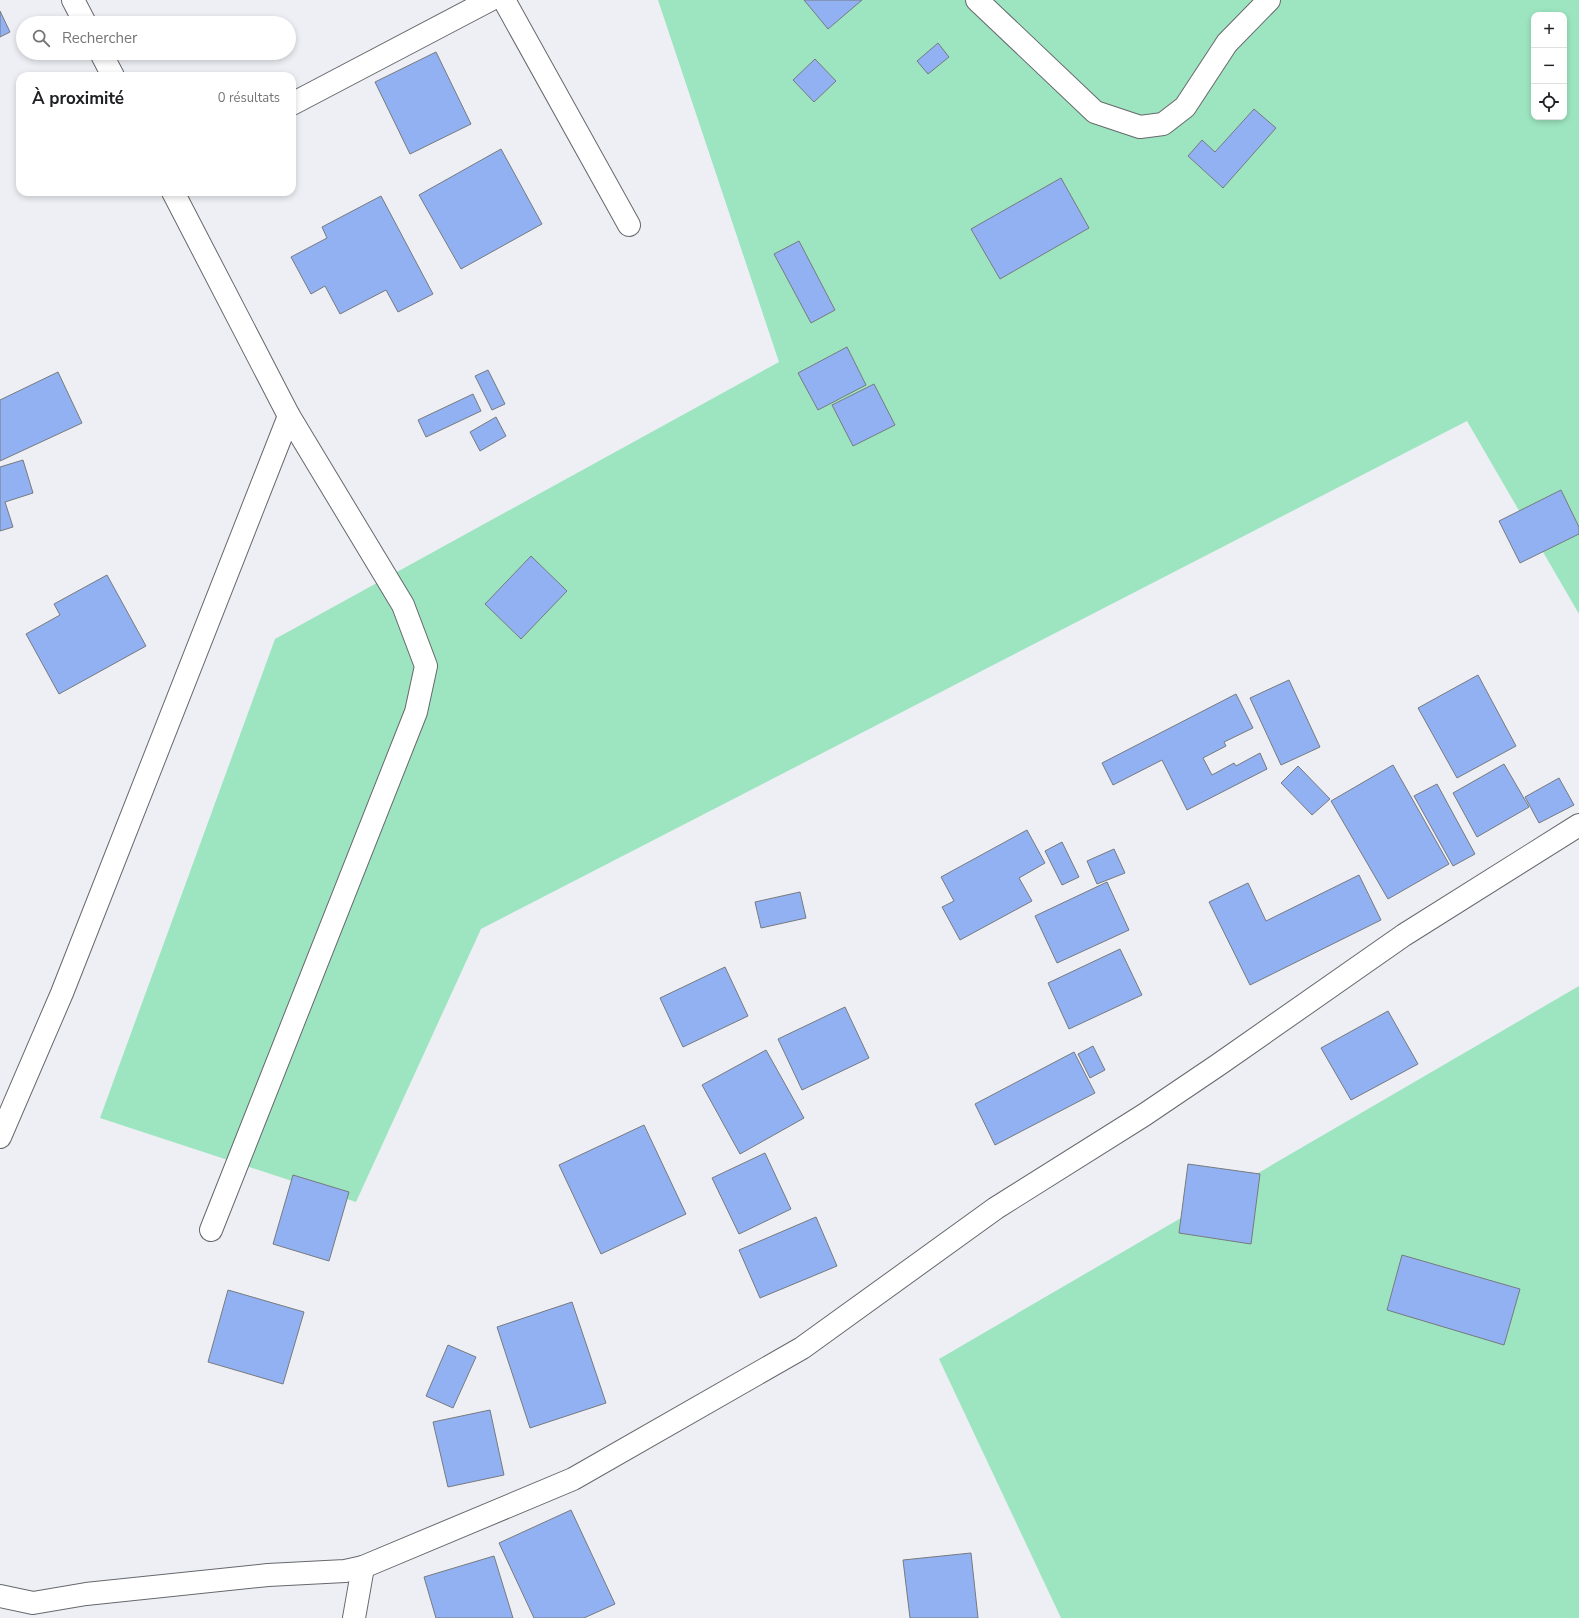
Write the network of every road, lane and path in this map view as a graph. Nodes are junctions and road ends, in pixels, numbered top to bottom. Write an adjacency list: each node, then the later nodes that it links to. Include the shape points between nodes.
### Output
1 (73, 0): 6 (street)
2 (490, 0): 9 (street)
3 (504, 0): 11 (street)
4 (977, 0): 5 (street, via 1095,112 1140,127 1163,124 1184,107 1227,44)
5 (1269, 0)
6 (81, 16)
7 (104, 60): 8 (street)
8 (110, 72)
9 (296, 102)
10 (175, 196): 12 (street)
11 (629, 225)
12 (289, 416): 14 (street, via 64,985); 15 (street, via 403,604 426,666 416,712)
13 (1579, 825): 16 (street, via 1404,935 1218,1066 996,1208 802,1348 573,1479)
14 (0, 1137)
15 (211, 1230)
16 (363, 1567): 17 (street, via 345,1571 268,1575 86,1594 33,1603); 18 (street)
17 (0, 1596)
18 (354, 1618)

